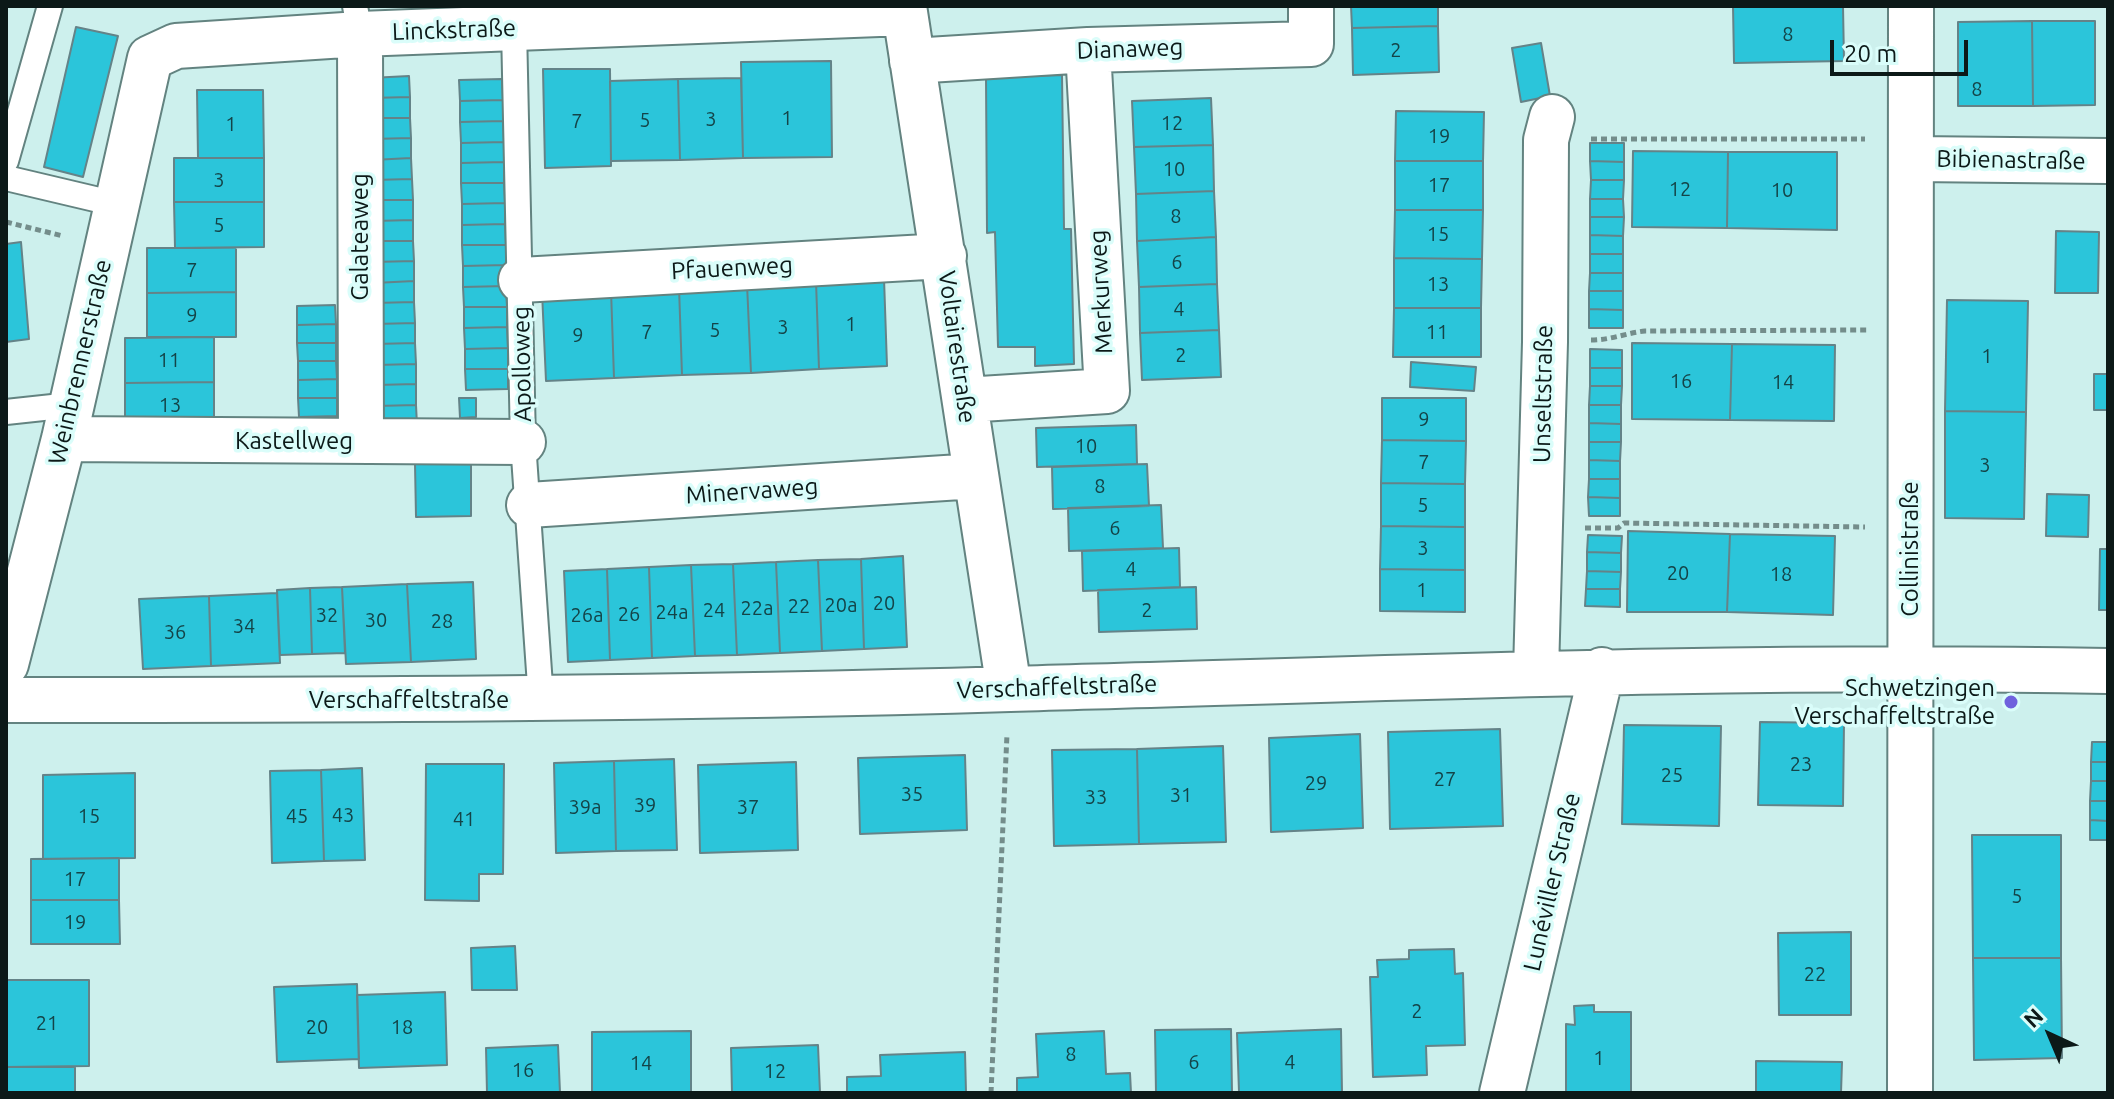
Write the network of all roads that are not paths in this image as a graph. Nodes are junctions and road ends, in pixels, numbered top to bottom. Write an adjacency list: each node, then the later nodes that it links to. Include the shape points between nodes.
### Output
1 (50, 6): 13 (lane)
2 (1311, 6): 8 (street, Dianaweg, via 1311,44)
3 (1911, 6): 12 (street, Collinistraße)
4 (904, 10): 5 (street, Linckstraße); 10 (street, Voltairestraße)
5 (589, 16): 7 (street, Linckstraße)
6 (357, 20): 7 (street, Linckstraße); 9 (street, Linckstraße, via 176,46); 22 (street, Galateaweg)
7 (514, 28): 18 (lane, Apolloweg)
8 (1088, 50): 10 (street, Dianaweg); 19 (street, Merkurweg, via 1107,391)
9 (150, 58): 16 (street, Weinbrennerstraße)
10 (912, 61): 17 (street, Voltairestraße)
11 (1549, 128): 30 (street, Unseltstraße)
12 (1914, 149): 14 (street, Bibienastraße); 27 (street, Collinistraße)
13 (6, 161)
14 (2108, 161)
15 (6, 178): 16 (lane)
16 (116, 204): 21 (street, Weinbrennerstraße)
17 (944, 256): 18 (street, Pfauenweg); 19 (street, Voltairestraße)
18 (521, 280): 23 (lane, Apolloweg)
19 (965, 400): 24 (street, Voltairestraße)
20 (6, 412): 21 (lane)
21 (67, 422): 22 (street, Kastellweg); 26 (street, Weinbrennerstraße)
22 (361, 441): 23 (street, Kastellweg)
23 (523, 442): 25 (lane, Apolloweg)
24 (976, 476): 25 (street, Minervaweg); 31 (street, Voltairestraße)
25 (529, 505): 33 (lane, Apolloweg)
26 (6, 664)
27 (1909, 667): 28 (street, Verschaffeltstraße); 29 (street, Verschaffeltstraße); 35 (street, Collinistraße)
28 (1602, 670): 30 (street, Verschaffeltstraße); 34 (street, Lunéviller Straße)
29 (2108, 671)
30 (1536, 672): 31 (street, Verschaffeltstraße)
31 (1009, 689): 33 (street, Verschaffeltstraße)
32 (6, 700): 33 (street, Verschaffeltstraße)
33 (541, 700)
34 (1502, 1093)
35 (1910, 1093)

